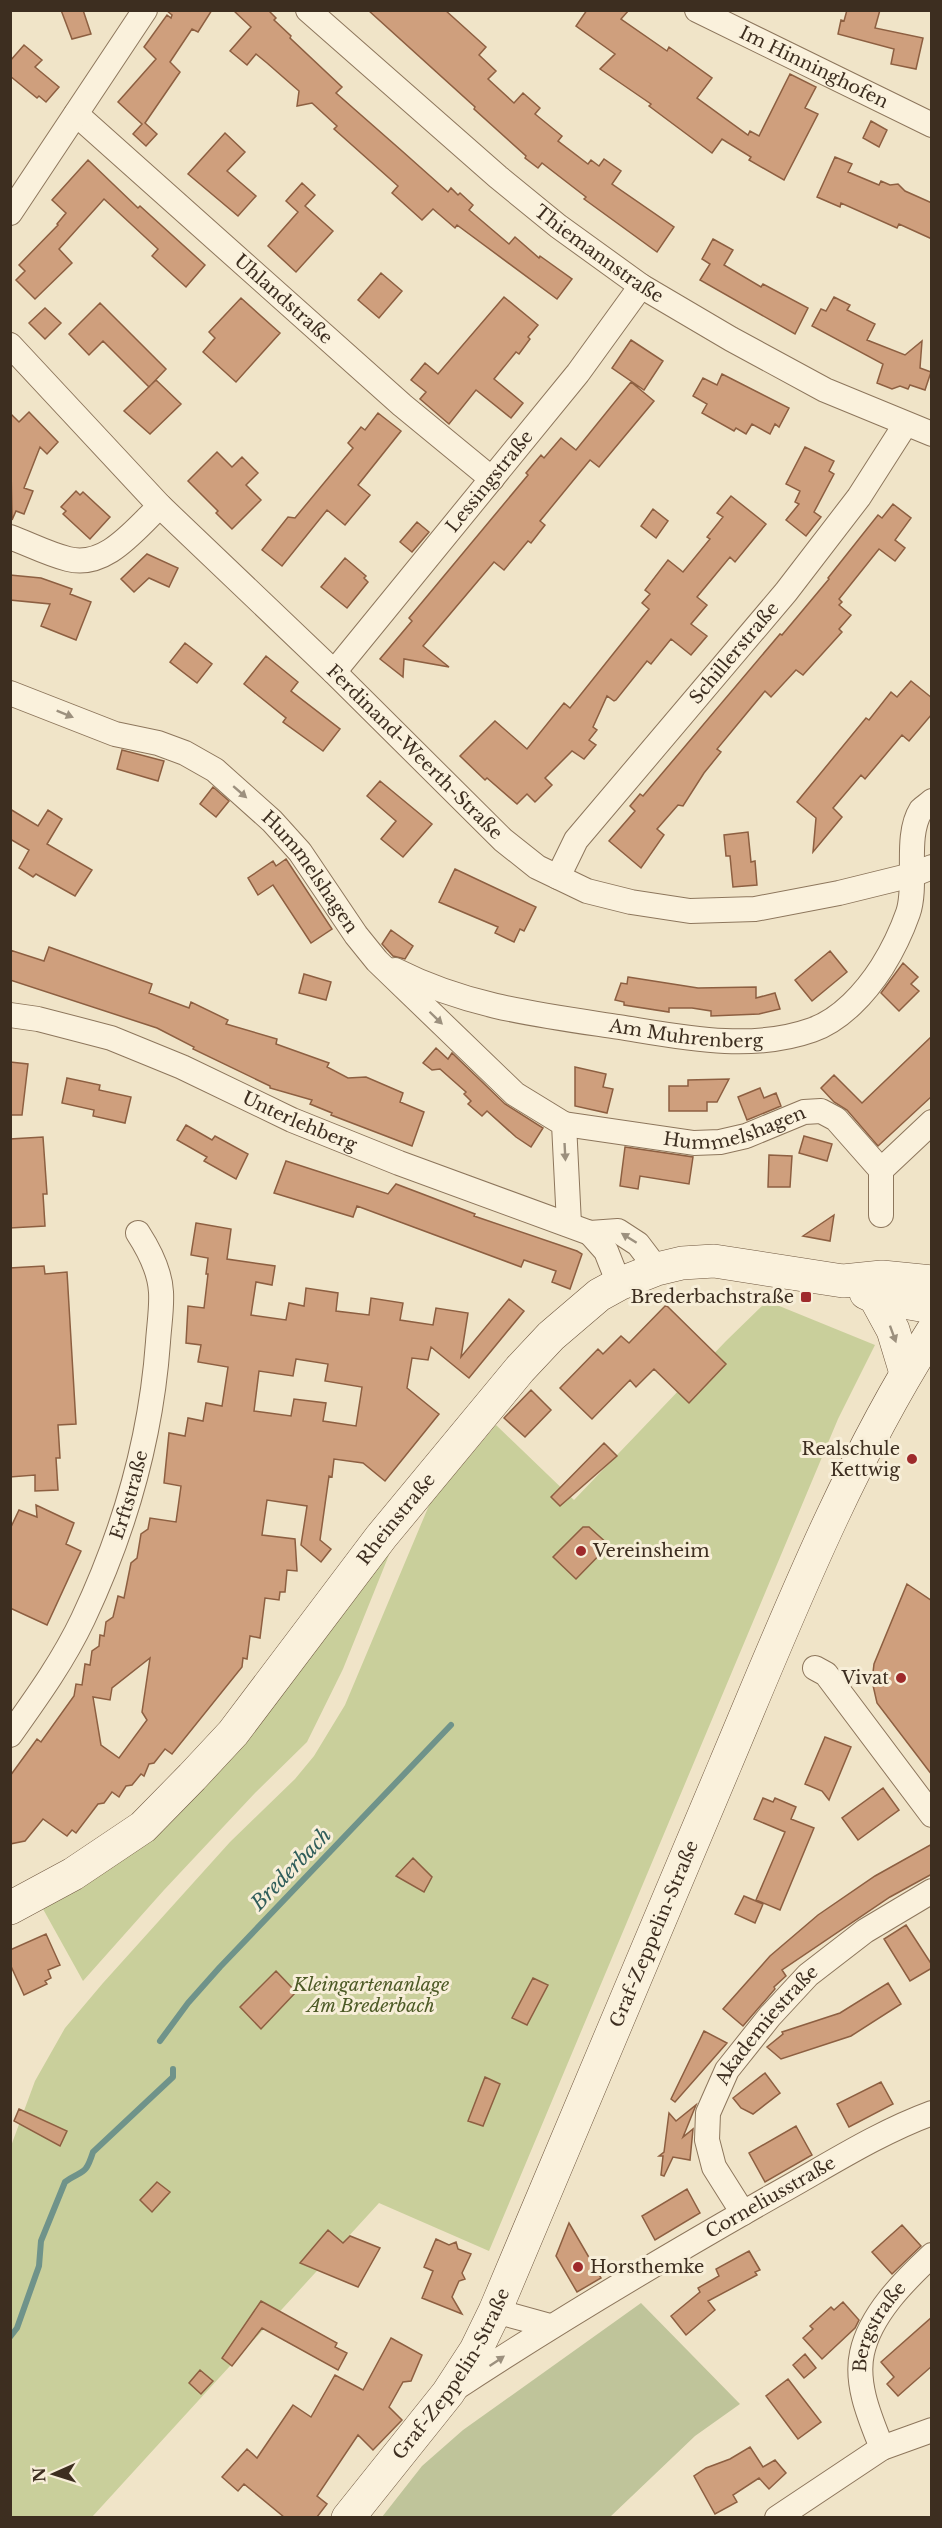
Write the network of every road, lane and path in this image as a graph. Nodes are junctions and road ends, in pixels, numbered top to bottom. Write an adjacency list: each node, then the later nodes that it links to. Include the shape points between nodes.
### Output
1 (145, 10): 4 (street)
2 (308, 10): 7 (street, Thiemannstraße, via 498,177)
3 (697, 10): 5 (street, Im Hinninghofen)
4 (76, 114): 6 (street); 11 (street, Uhlandstraße, via 402,405)
5 (932, 125)
6 (10, 213)
7 (641, 286): 9 (street, Thiemannstraße, via 825,390); 11 (street, Lessingstraße, via 579,373)
8 (10, 345): 12 (street, Ferdinand-Weerth-Straße)
9 (905, 424): 10 (street, Thiemannstraße); 18 (street, Schillerstraße, via 860,497 786,592 576,840)
10 (932, 434)
11 (492, 479): 14 (street, Lessingstraße)
12 (160, 506): 13 (street, via 107,554 91,561 69,560); 14 (street, Ferdinand-Weerth-Straße)
13 (10, 537)
14 (334, 672): 18 (street, Ferdinand-Weerth-Straße, via 503,840 537,867)
15 (10, 693): 19 (street, Hummelshagen, one-way to 19, via 116,734 185,753 215,770 300,852)
16 (932, 801): 17 (street, Am Muhrenberg, via 921,810 915,829)
17 (922, 871): 18 (street, Ferdinand-Weerth-Straße, via 839,893 755,909 690,911 587,891); 19 (street, Am Muhrenberg, via 908,912 882,966 836,1017 792,1036 705,1040 518,1012 418,982)
18 (558, 877)
19 (377, 961): 22 (street, Hummelshagen, one-way to 22, via 515,1094)
20 (10, 1015): 25 (street, Unterlehberg, via 111,1038 302,1124)
21 (932, 1122): 23 (street)
22 (564, 1124): 23 (street, Hummelshagen, via 694,1143 720,1143 804,1112 821,1111 836,1119); 25 (street, one-way to 25)
23 (881, 1170): 24 (street)
24 (881, 1215)
25 (580, 1228): 27 (street, Unterlehberg, one-way to 25, via 638,1244 618,1231); 30 (street, via 606,1251)
26 (138, 1233): 36 (street, Erftstraße, via 150,1251 161,1291 156,1367 131,1498 78,1628 42,1691)
27 (657, 1269): 28 (street, Rheinstraße, via 714,1261); 30 (street, Rheinstraße)
28 (843, 1281): 29 (street, Rheinstraße, via 882,1277); 31 (street, Rheinstraße)
29 (932, 1282)
30 (620, 1284): 39 (street, Rheinstraße, via 573,1316 520,1368 381,1537 233,1733 192,1777 143,1827 73,1875)
31 (875, 1297): 32 (street, Rheinstraße); 34 (street, one-way to 34, via 892,1330)
32 (932, 1307)
33 (932, 1332): 34 (street, Graf-Zeppelin-Straße)
34 (906, 1373): 43 (street, Graf-Zeppelin-Straße, via 870,1438 777,1644)
35 (815, 1668): 37 (street, via 826,1674)
36 (10, 1735)
37 (932, 1815)
38 (932, 1891): 41 (street, Akademiestraße, via 865,1931 808,1975 727,2070 708,2113 707,2140 714,2167)
39 (10, 1908)
40 (932, 2113): 41 (street, Corneliusstraße, via 877,2136)
41 (743, 2213): 44 (street, Corneliusstraße)
42 (932, 2255): 47 (street, Bergstraße, via 899,2285 861,2354 868,2413)
43 (495, 2312): 44 (street); 45 (street, Graf-Zeppelin-Straße)
44 (550, 2326): 45 (street, Corneliusstraße, one-way to 44)
45 (448, 2393): 48 (street, Graf-Zeppelin-Straße)
46 (932, 2430): 47 (street)
47 (882, 2448): 49 (street)
48 (348, 2517)
49 (777, 2517)

